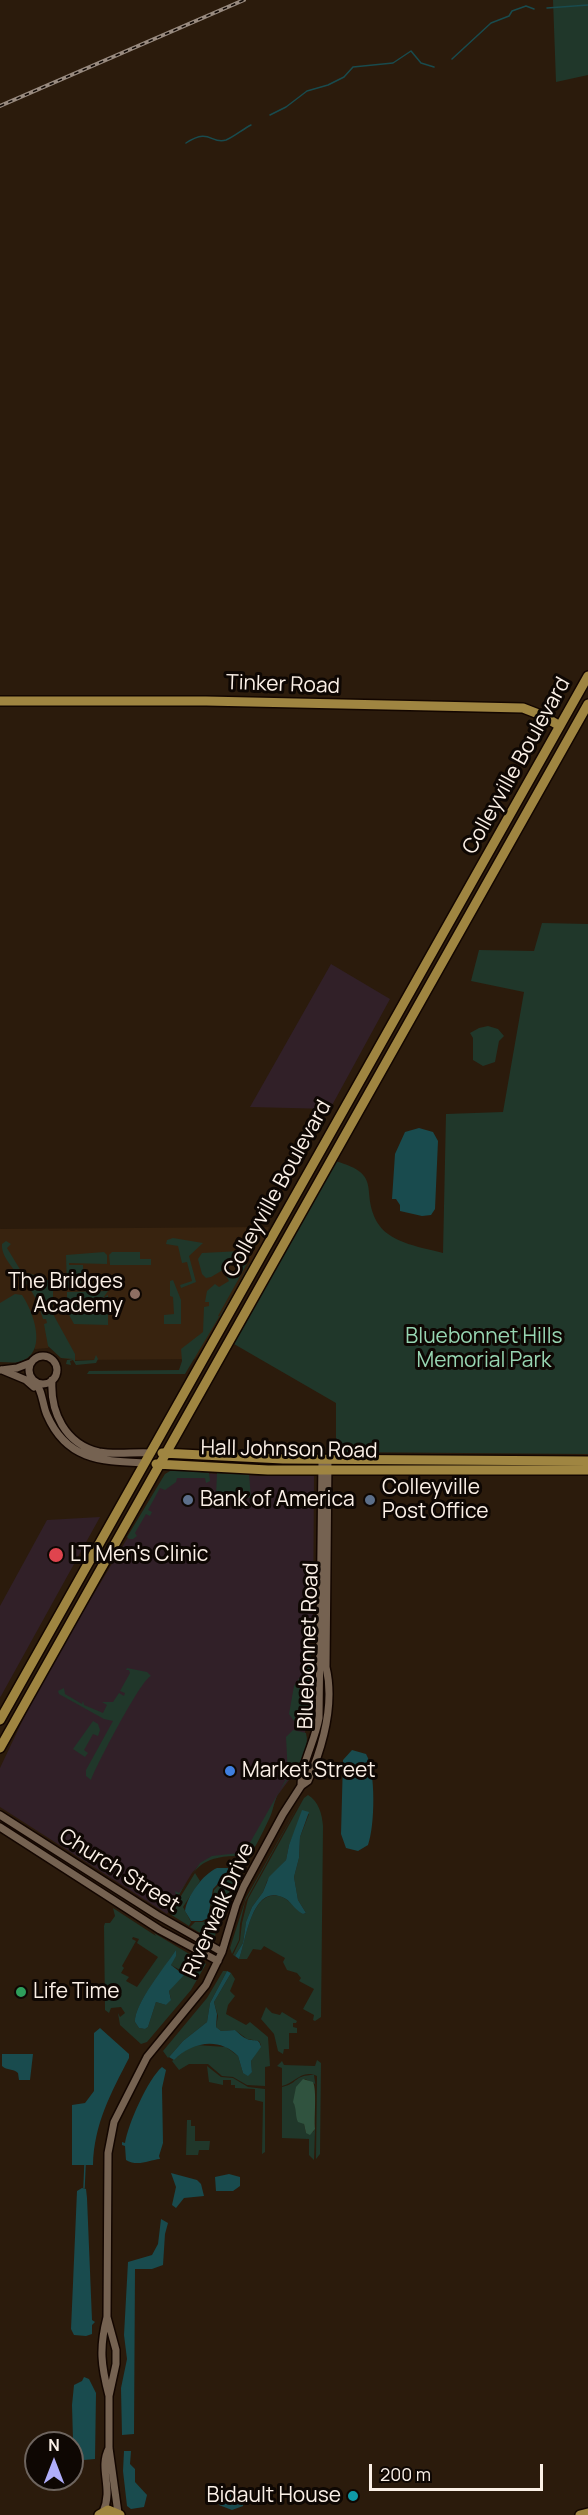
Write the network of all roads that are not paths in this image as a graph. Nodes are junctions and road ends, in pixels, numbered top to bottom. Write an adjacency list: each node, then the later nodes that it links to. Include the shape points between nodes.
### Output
1 (588, 676): 4 (main road, Colleyville Boulevard)
2 (0, 701): 4 (main road, Tinker Road, via 523,708)
3 (588, 704): 6 (main road, Colleyville Boulevard)
4 (560, 726): 5 (main road, Colleyville Boulevard)
5 (472, 882): 6 (main road); 7 (main road, Colleyville Boulevard)
6 (485, 887): 8 (main road, Colleyville Boulevard)
7 (300, 1186): 8 (main road); 18 (main road, Colleyville Boulevard)
8 (313, 1193): 19 (main road, Colleyville Boulevard)
9 (30, 1363): 10 (street); 11 (street); 12 (street, via 40,1356 52,1359 57,1369)
10 (1, 1370): 11 (street); 13 (street, via 29,1382)
11 (32, 1378): 12 (street, via 42,1383); 13 (street, Hall Johnson Road, via 40,1388)
12 (52, 1380): 14 (street, via 51,1402)
13 (42, 1403): 15 (street, Hall Johnson Road)
14 (57, 1417): 15 (street); 16 (street)
15 (49, 1420): 17 (street, Hall Johnson Road)
16 (85, 1446): 17 (street); 18 (street, Hall Johnson Road, via 102,1452)
17 (77, 1451): 23 (street, Hall Johnson Road, via 99,1461)
18 (151, 1453): 19 (main road, Hall Johnson Road); 23 (main road, Colleyville Boulevard)
19 (166, 1454): 20 (main road, Hall Johnson Road); 24 (main road, Colleyville Boulevard)
20 (283, 1459): 21 (main road, Hall Johnson Road); 25 (main road)
21 (325, 1459): 22 (main road, Hall Johnson Road); 26 (street, Bluebonnet Road)
22 (588, 1461)
23 (145, 1463): 24 (main road, Hall Johnson Road); 32 (main road, Colleyville Boulevard)
24 (159, 1465): 25 (main road, Hall Johnson Road); 35 (main road, Colleyville Boulevard)
25 (254, 1469): 26 (main road, Hall Johnson Road)
26 (325, 1470): 27 (main road, Hall Johnson Road); 28 (street, Bluebonnet Road); 29 (street, Bluebonnet Road)
27 (588, 1470)
28 (319, 1561): 29 (street); 30 (street, Bluebonnet Road)
29 (328, 1562): 31 (street, Bluebonnet Road)
30 (318, 1641): 31 (street); 33 (street, Bluebonnet Road)
31 (327, 1641): 34 (street, Bluebonnet Road)
32 (0, 1720)
33 (317, 1727): 34 (street); 36 (street, Bluebonnet Road)
34 (325, 1732): 36 (street, Bluebonnet Road, via 308,1781)
35 (0, 1748)
36 (301, 1786): 43 (street, Riverwalk Drive, via 244,1886)
37 (0, 1815): 39 (street, Church Street)
38 (0, 1827): 40 (street, Church Street)
39 (60, 1852): 40 (street); 41 (street, Church Street)
40 (55, 1861): 42 (street, Church Street)
41 (116, 1888): 42 (street); 43 (street, Church Street)
42 (110, 1897): 44 (street, Church Street)
43 (222, 1952): 44 (street, Riverwalk Drive)
44 (218, 1961): 45 (street, Riverwalk Drive, via 206,1985 147,2056 114,2122 108,2153)
45 (107, 2317): 46 (street, Riverwalk Drive, via 101,2364); 46 (street, Riverwalk Drive, via 116,2350)
46 (109, 2396): 47 (street, Riverwalk Drive)
47 (109, 2448): 49 (street, Riverwalk Drive, via 105,2454 109,2495); 50 (street, Riverwalk Drive)
48 (588, 2513): 51 (main road)
49 (99, 2514): 50 (main road, via 113,2510)
50 (119, 2514)
51 (580, 2515)

